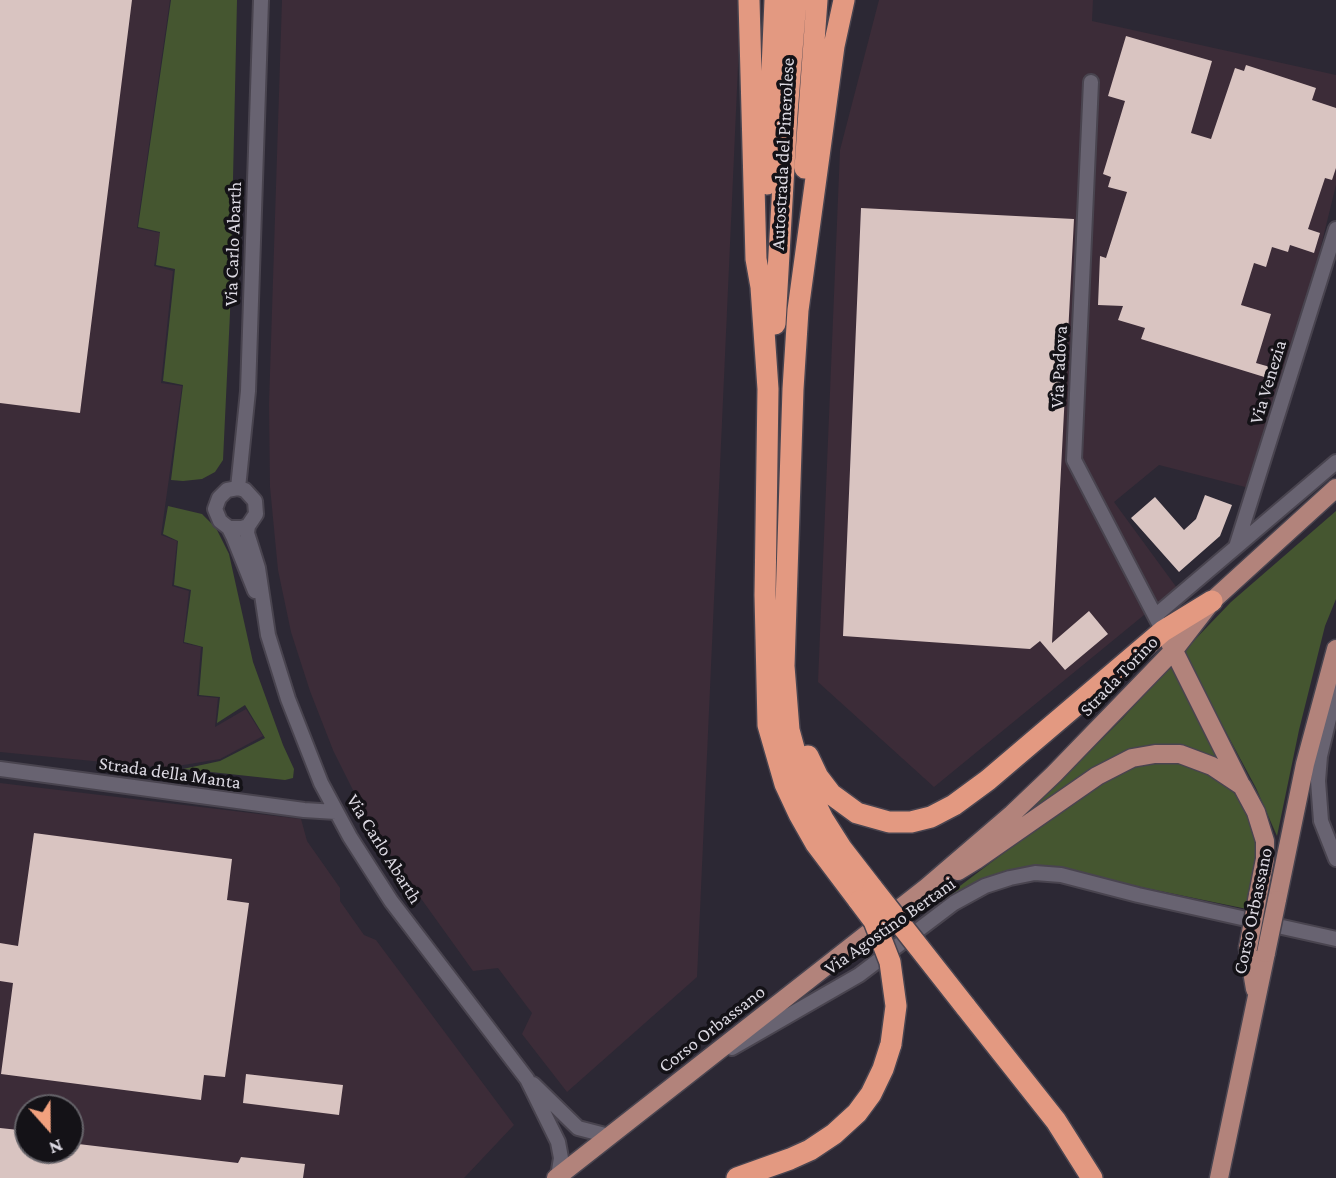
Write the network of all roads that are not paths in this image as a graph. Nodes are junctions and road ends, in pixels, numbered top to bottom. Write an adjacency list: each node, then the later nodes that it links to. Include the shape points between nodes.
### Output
1 (261, 0): 14 (street, Via Carlo Abarth, via 248,391)
2 (749, 0): 9 (highway, via 756,259)
3 (775, 0): 9 (highway)
4 (796, 0): 11 (highway)
5 (817, 0): 10 (highway, Autostrada del Pinerolese)
6 (844, 0): 10 (highway)
7 (1091, 82): 21 (street, Via Padova, via 1074,460)
8 (1336, 229): 18 (street, Via Venezia)
9 (761, 287): 11 (highway)
10 (798, 310): 13 (highway)
11 (768, 389): 29 (highway, via 768,725 785,784 816,844)
12 (1336, 462): 18 (street, Strada Torino)
13 (789, 475): 21 (highway, via 798,583 796,674 801,730 818,777 831,794 857,813 900,822 922,820 943,811 988,780); 29 (highway, via 783,666 789,730 801,774)
14 (238, 488): 16 (street, Via Carlo Abarth, via 251,495 257,507); 17 (street, Via Carlo Abarth, via 222,494 216,503 220,521)
15 (1336, 488): 19 (main road, Strada Torino)
16 (248, 526): 17 (street); 20 (street, Via Carlo Abarth)
17 (229, 528): 20 (street, Via Carlo Abarth)
18 (1236, 547): 21 (street, Strada Torino)
19 (1212, 601): 21 (highway); 22 (main road, Strada Torino)
20 (263, 612): 26 (street, Via Carlo Abarth, via 297,726)
21 (1159, 623): 22 (main road)
22 (1174, 650): 25 (main road); 28 (main road, Strada Torino, via 1055,774)
23 (1335, 652): 27 (street, Corso Orbassano, via 1334,698 1318,781 1321,821); 31 (main road, Corso Orbassano, bridge, via 1305,764)
24 (0, 769): 26 (street, Strada della Manta)
25 (1242, 786): 28 (main road, via 1212,766 1180,754 1132,758); 31 (main road, bridge, via 1265,841 1248,948)
26 (335, 812): 33 (street, Via Carlo Abarth, via 391,901)
27 (1336, 859)
28 (927, 887): 32 (main road, Corso Orbassano)
29 (866, 895): 36 (highway, bridge, via 894,980 896,1006 884,1069 857,1113 834,1134 800,1154); 37 (highway, bridge, via 965,1006 1056,1121)
30 (1336, 939): 32 (street, Via Agostino Bertani, via 1061,875 1035,873 1010,878 954,903 859,975)
31 (1256, 995): 38 (main road, Corso Orbassano)
32 (688, 1073): 34 (main road, Corso Orbassano)
33 (527, 1079): 34 (street, Via Carlo Abarth, via 578,1128); 35 (street, Via Carlo Abarth, via 558,1142)
34 (609, 1136): 35 (main road, Corso Orbassano)
35 (557, 1177)
36 (737, 1178)
37 (1091, 1178)
38 (1219, 1178)

